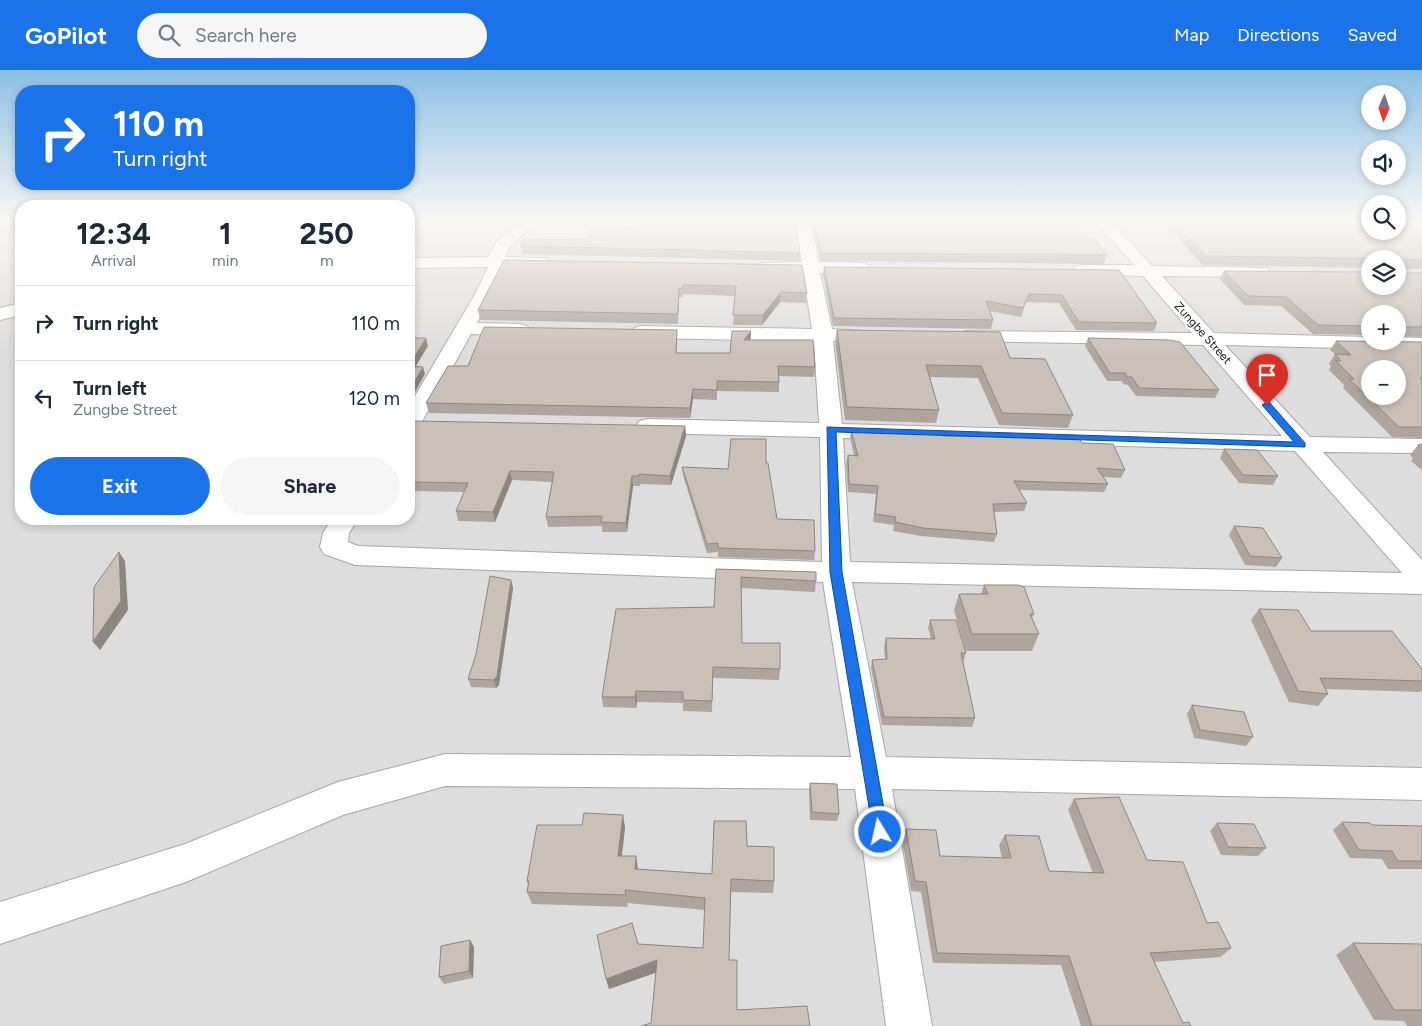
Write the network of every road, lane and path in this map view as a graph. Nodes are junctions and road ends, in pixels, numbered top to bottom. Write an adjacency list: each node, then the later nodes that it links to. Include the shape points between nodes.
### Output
1 (494, 267): 11 (street)
2 (753, 267): 4 (street)
3 (1142, 267): 7 (street, Zungbe Street)
4 (811, 268): 5 (street); 14 (street)
5 (880, 269)
6 (1067, 270): 7 (street)
7 (1146, 271): 8 (street); 17 (street, Zungbe Street)
8 (1282, 273)
9 (15, 311): 10 (street)
10 (0, 314)
11 (464, 328): 12 (street); 19 (street)
12 (534, 330)
13 (624, 332): 14 (street)
14 (823, 336): 15 (street); 21 (street)
15 (892, 336)
16 (952, 337): 17 (street)
17 (1209, 339): 18 (street); 22 (street, Zungbe Street)
18 (1422, 344)
19 (417, 423)
20 (621, 426): 21 (street)
21 (831, 429): 22 (street); 25 (street)
22 (1302, 445): 23 (street); 26 (street, Zungbe Street)
23 (1422, 446)
24 (341, 525): 25 (street, via 334,547 355,555)
25 (836, 572): 27 (street); 28 (street)
26 (1422, 578)
27 (1422, 584)
28 (871, 774): 29 (street); 30 (street, via 445,770 338,799 186,862); 31 (street)
29 (1422, 784)
30 (0, 923)
31 (910, 1026)

